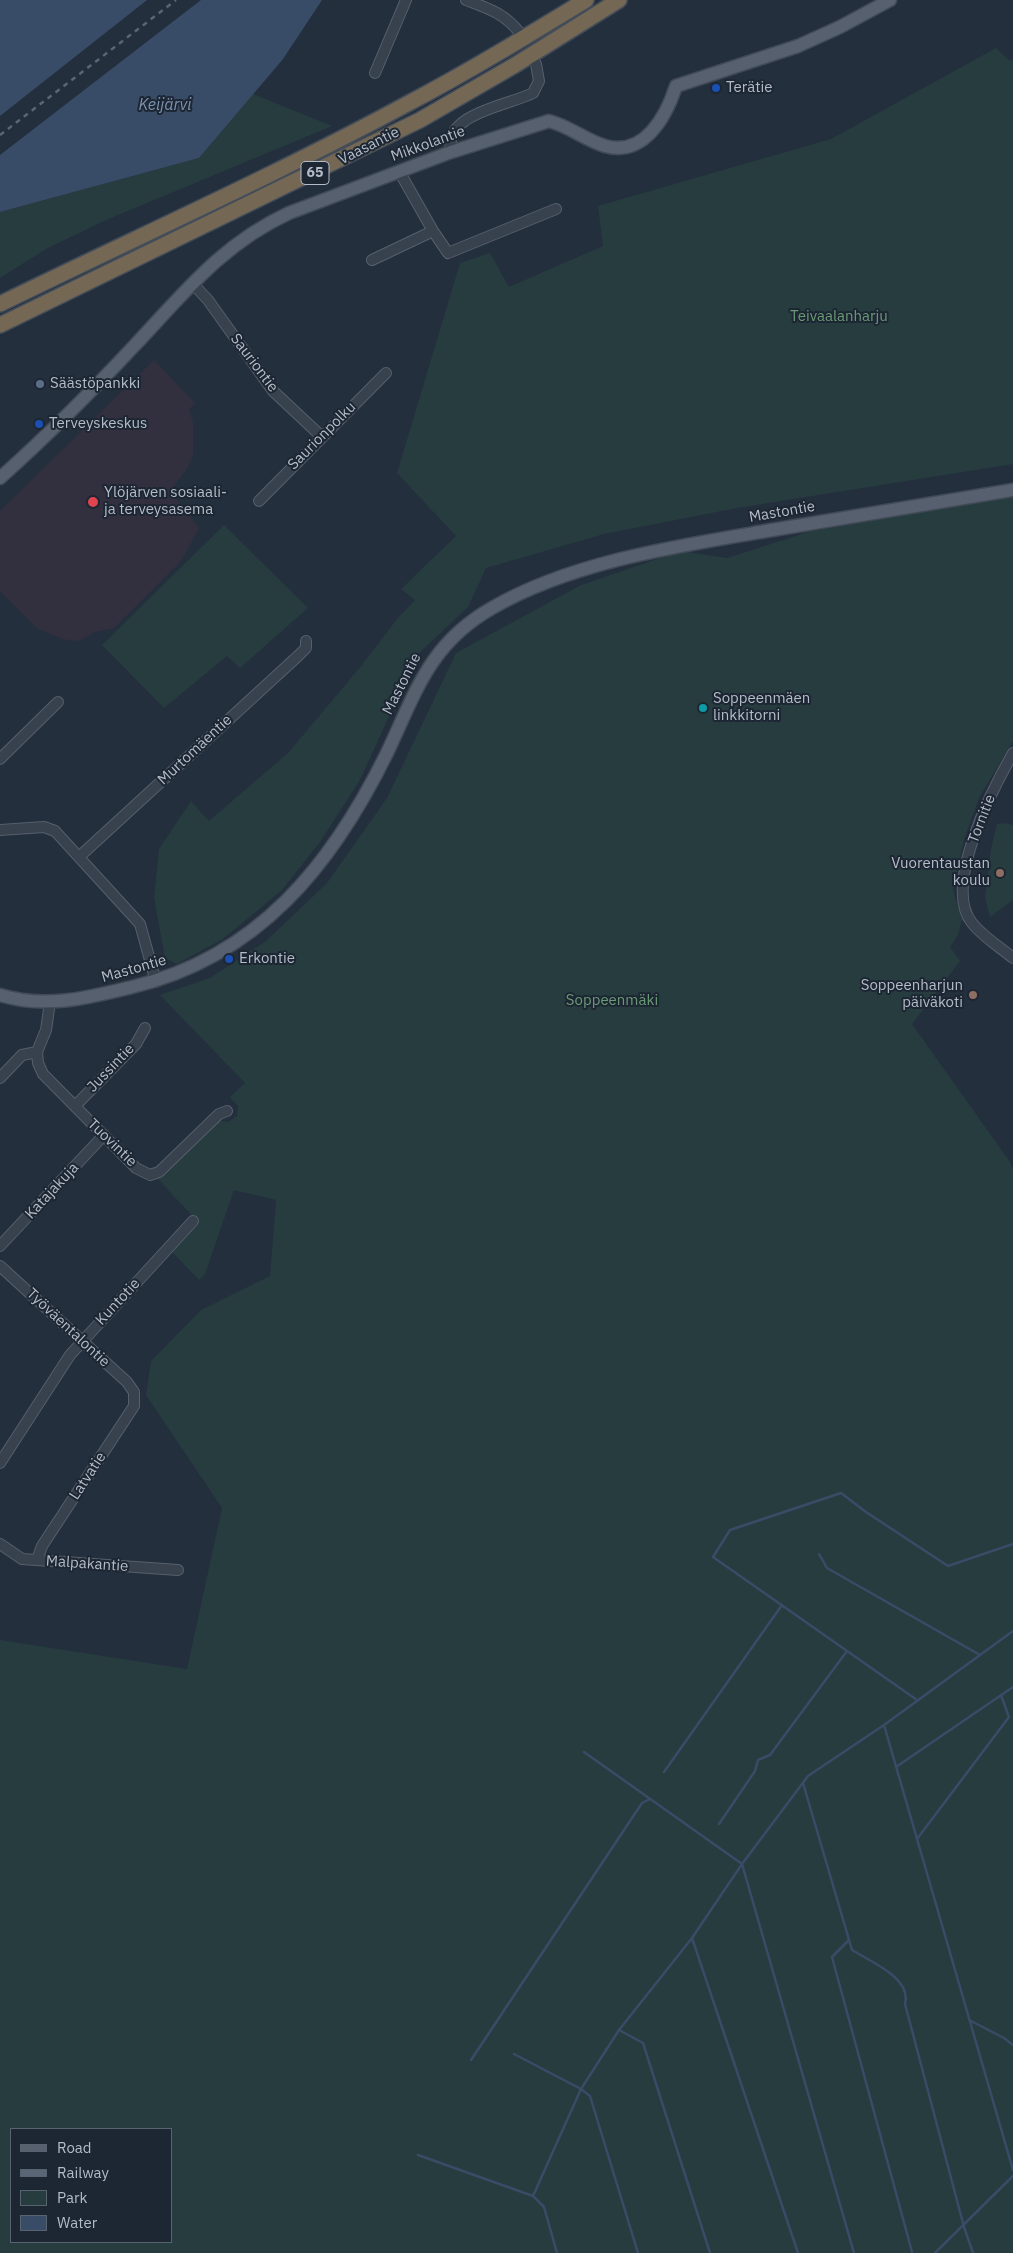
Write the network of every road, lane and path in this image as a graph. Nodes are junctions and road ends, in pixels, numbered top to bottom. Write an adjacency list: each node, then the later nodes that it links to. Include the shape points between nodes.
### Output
1 (406, 0): 8 (street)
2 (466, 0): 6 (street, via 500,14)
3 (586, 0): 15 (highway, Vaasantie / 65, via 499,53 381,118)
4 (619, 0): 16 (highway, Vaasantie / 65, via 420,120)
5 (890, 0): 9 (main road, Mikkolantie, via 798,46 676,86 670,104 654,130 630,146 605,146 549,122)
6 (519, 32)
7 (536, 64): 9 (street, via 539,82 533,92 464,120 451,134)
8 (375, 73)
9 (451, 152): 10 (main road, Mikkolantie)
10 (399, 171): 12 (street); 14 (main road, Mikkolantie, via 262,226 231,247)
11 (556, 209): 12 (street, via 448,253)
12 (433, 231): 13 (street)
13 (372, 260)
14 (193, 284): 18 (street, Sauriontie, via 208,300 273,392); 19 (main road, Mikkolantie, via 98,384)
15 (0, 304)
16 (0, 325)
17 (386, 373): 18 (street, Saurionpolku)
18 (321, 436): 21 (street, Saurionpolku)
19 (0, 478)
20 (1013, 490): 29 (main road, Mastontie, via 654,551 577,573 493,607 460,629 434,658 376,776 351,819 295,893 263,922 224,950 190,969)
21 (259, 501)
22 (306, 641): 27 (street, Murtomäentie, via 306,648 298,656)
23 (58, 702): 25 (street)
24 (1013, 753): 28 (street, Tornitie, via 987,801 975,833 964,889 971,922)
25 (0, 759)
26 (0, 830): 27 (street, via 50,828)
27 (80, 856): 29 (street, via 140,924)
28 (1013, 958)
29 (156, 982): 31 (main road, Mastontie, via 91,997)
30 (0, 995): 31 (main road, Mastontie)
31 (50, 1002): 33 (street, via 46,1030)
32 (145, 1028): 35 (street, Jussintie, via 136,1044)
33 (37, 1052): 34 (street, via 22,1055); 35 (street, Tuovintie, via 43,1074)
34 (0, 1078)
35 (75, 1106): 37 (street, Tuovintie)
36 (227, 1111): 37 (street, Tuovintie, via 219,1114 159,1172 150,1175 136,1168)
37 (104, 1135): 39 (street, Katajakuja)
38 (193, 1221): 41 (street, Kuntotie)
39 (0, 1246)
40 (0, 1266): 41 (street, Työväentalontie)
41 (82, 1342): 42 (street, Työväentalontie); 43 (street, Kuntotie, via 70,1355)
42 (134, 1392): 45 (street, Latvatie, via 134,1406 42,1546)
43 (0, 1463)
44 (0, 1544): 45 (street, Malpakantie, via 22,1559)
45 (37, 1560): 46 (street, Malpakantie)
46 (178, 1570)

